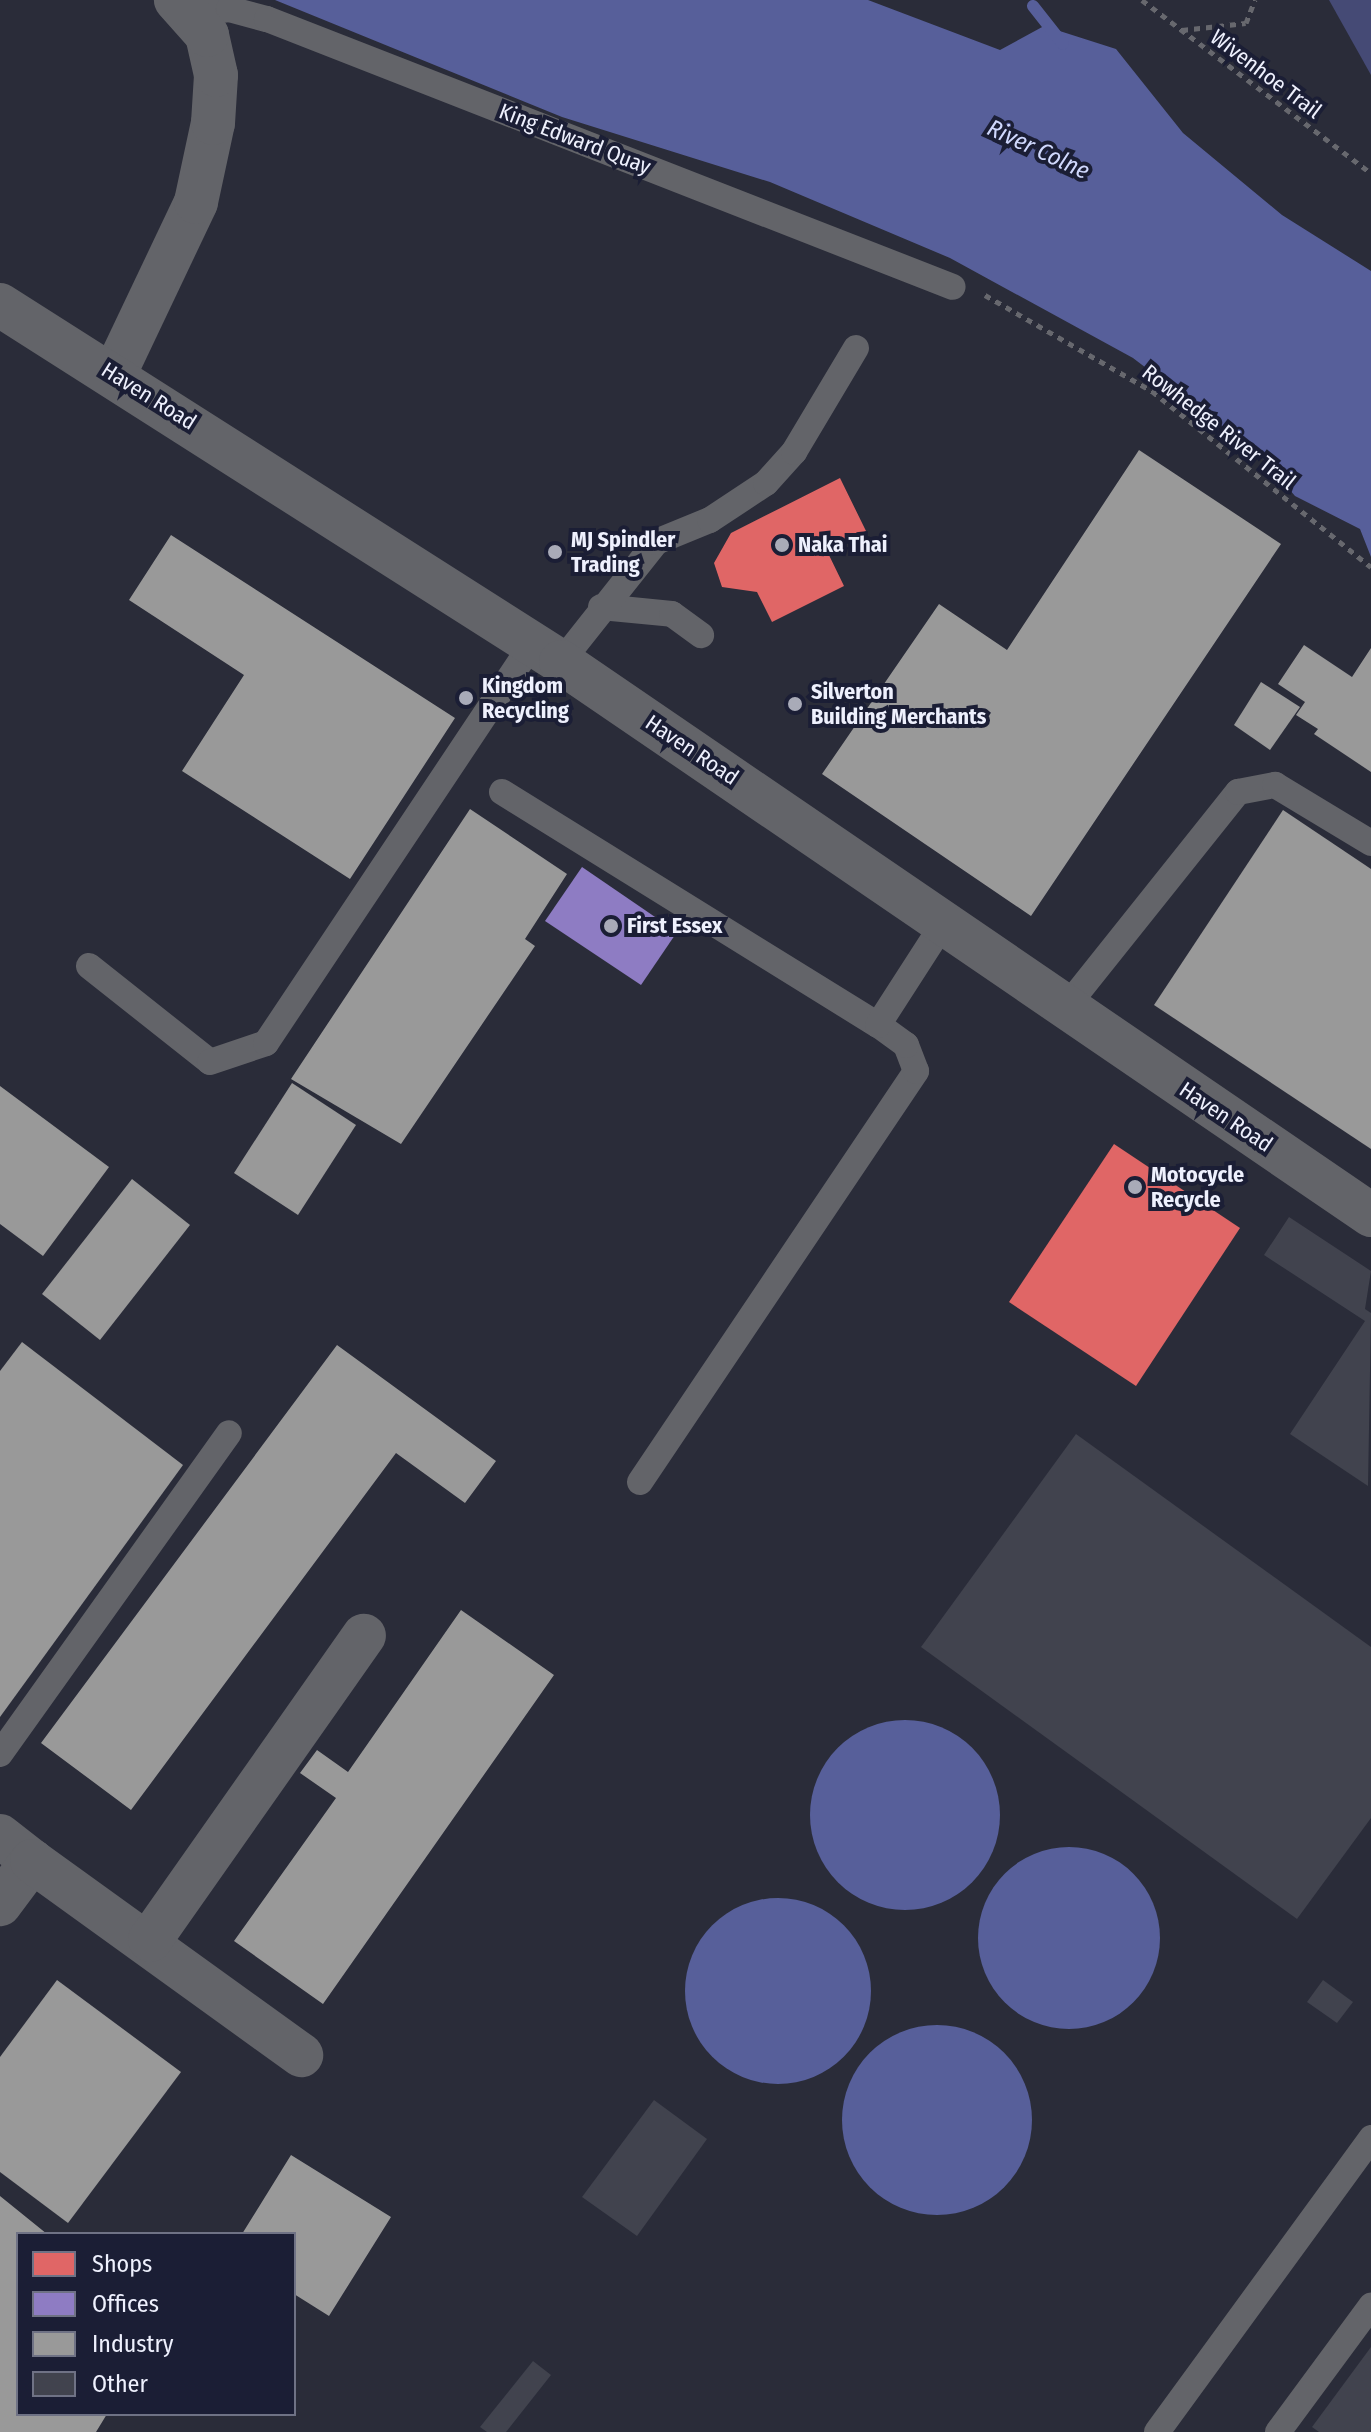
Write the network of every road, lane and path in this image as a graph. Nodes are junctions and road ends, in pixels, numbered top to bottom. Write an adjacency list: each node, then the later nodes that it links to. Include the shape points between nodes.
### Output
1 (1142, 0): 4 (path, Wivenhoe Trail)
2 (1255, 0): 4 (path, via 1246,23)
3 (185, 7): 6 (lane, King Edward Quay, via 229,9 267,19); 9 (street, King Edward Quay, via 216,75 196,202)
4 (1181, 30): 5 (path, Wivenhoe Trail)
5 (1371, 173)
6 (953, 287): 10 (path, Rowhedge River Trail, via 1005,300 1152,391)
7 (0, 305): 9 (street, Haven Road)
8 (856, 348): 11 (lane, via 794,452 766,483 710,520 656,542)
9 (114, 375): 13 (street, Haven Road)
10 (1371, 567)
11 (601, 607): 12 (lane, via 672,614); 13 (lane)
12 (701, 635)
13 (547, 652): 16 (street, Haven Road); 17 (lane, via 266,1043 210,1062)
14 (502, 792): 19 (lane)
15 (1371, 843): 18 (lane, via 1275,785 1238,792)
16 (945, 921): 18 (street, Haven Road); 19 (lane)
17 (89, 966)
18 (1067, 1006): 20 (street, Haven Road)
19 (878, 1025): 22 (lane, via 906,1045 916,1071)
20 (1371, 1215)
21 (229, 1433): 24 (lane)
22 (640, 1482)
23 (364, 1636): 27 (street)
24 (0, 1754)
25 (16, 1848): 26 (street); 27 (street)
26 (0, 1904)
27 (150, 1940): 28 (street)
28 (301, 2055)
29 (1371, 2138): 31 (lane)
30 (1371, 2306): 32 (lane)
31 (1157, 2432)
32 (1278, 2432)

